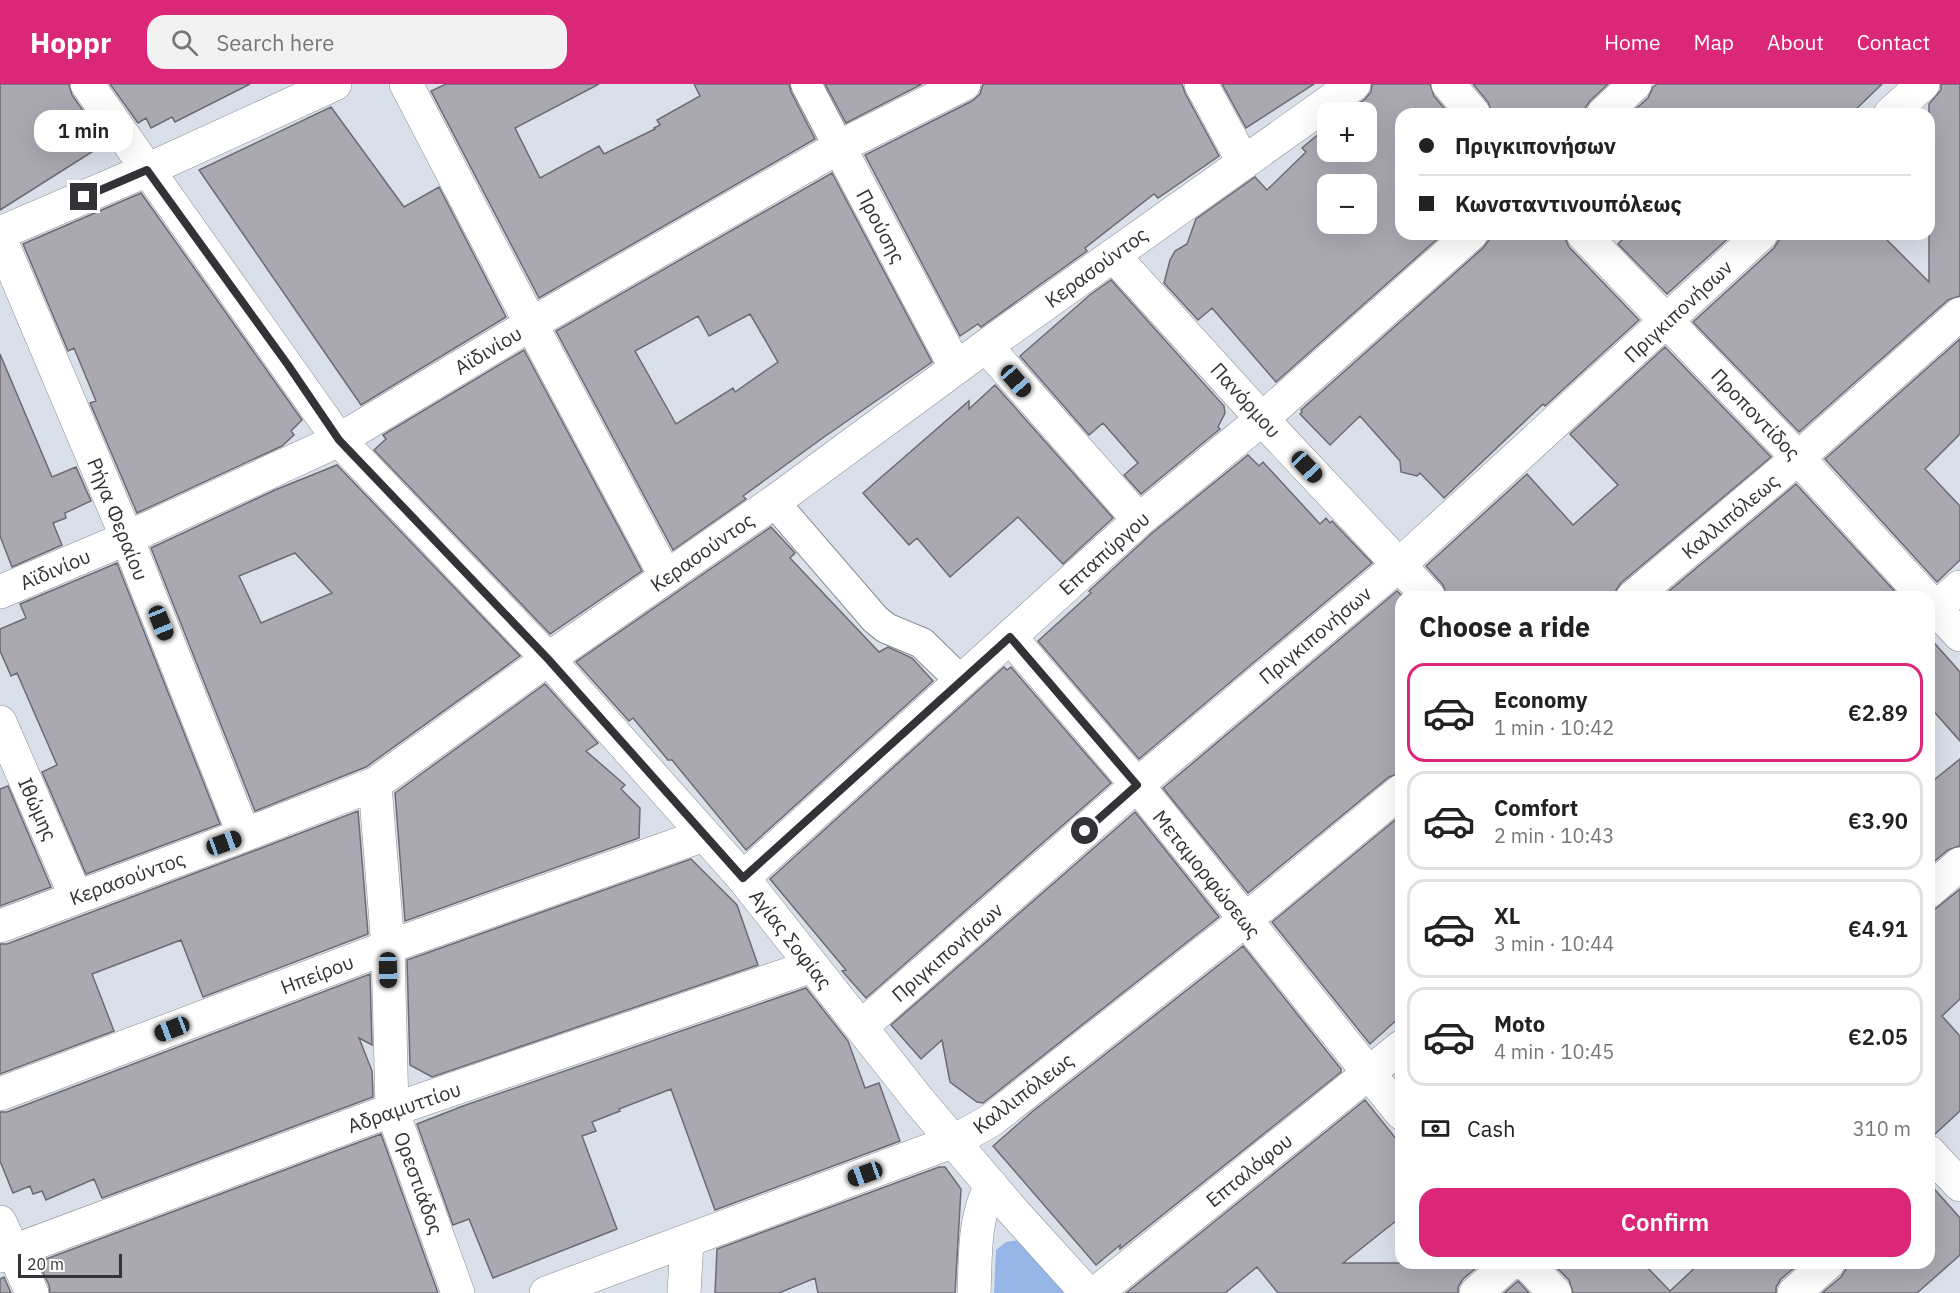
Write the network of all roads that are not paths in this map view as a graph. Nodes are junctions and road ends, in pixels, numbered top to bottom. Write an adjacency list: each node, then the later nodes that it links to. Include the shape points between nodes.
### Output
1 (87, 84): 16 (street, Αγίας Σοφίας)
2 (334, 84): 16 (street)
3 (406, 84): 25 (street)
4 (806, 84): 14 (street, Προύσης)
5 (964, 84): 14 (street, Αϊδινίου)
6 (1201, 84): 15 (street)
7 (1354, 84): 15 (street, Κερασούντος)
8 (1448, 84): 11 (street)
9 (1635, 84): 12 (street)
10 (1923, 84): 13 (street)
11 (1469, 108)
12 (1609, 108)
13 (1897, 108)
14 (839, 147): 25 (street, Αϊδινίου); 27 (street, Προύσης)
15 (1244, 163): 22 (street, Κερασούντος)
16 (147, 170): 17 (street); 29 (street, Αγίας Σοφίας)
17 (0, 233)
18 (0, 238): 33 (street, Ρήγα Φεραίου)
19 (1464, 240): 28 (street, Επταπύργου)
20 (1589, 240): 24 (street, Προποντίδος)
21 (1755, 240): 24 (street, Πριγκιπονήσων)
22 (1113, 255): 26 (street, Κερασούντος); 28 (street, Πανόρμου)
23 (1960, 314): 30 (street, Καλλιπόλεως)
24 (1667, 322): 30 (street, Προποντίδος); 34 (street, Πριγκιπονήσων)
25 (531, 324): 29 (street, Αϊδινίου); 35 (street)
26 (986, 346): 27 (street, Κερασούντος); 32 (street)
27 (956, 368): 31 (street, Κερασούντος)
28 (1262, 419): 32 (street, Επταπύργου); 34 (street, Πανόρμου)
29 (339, 440): 33 (street, Αϊδινίου); 45 (street, Αγίας Σοφίας)
30 (1798, 458): 38 (street, Καλλιπόλεως); 39 (street, Προποντίδος)
31 (774, 502): 35 (street, Κερασούντος); 46 (street, via 875,619 922,643)
32 (1139, 520): 44 (street, Επταπύργου)
33 (127, 538): 40 (street, Αϊδινίου); 51 (street, Ρήγα Φεραίου)
34 (1399, 565): 37 (street, Πανόρμου); 49 (street, Πριγκιπονήσων)
35 (666, 578): 45 (street, Κερασούντος)
36 (1960, 587): 41 (street)
37 (1423, 591)
38 (1640, 591)
39 (1917, 591)
40 (0, 592)
41 (1935, 602)
42 (1935, 610): 43 (street, Προποντίδος)
43 (1960, 635)
44 (1010, 637): 46 (street, Επταπύργου); 49 (street, Μεταμορφώσεως)
45 (548, 659): 48 (street, Κερασούντος); 52 (street, Αγίας Σοφίας)
46 (961, 681): 54 (street, Επταπύργου)
47 (0, 722): 56 (street, Ιθώμης)
48 (375, 784): 51 (street, Κερασούντος); 59 (street, Ορεστιάδος)
49 (1137, 785): 57 (street, Μεταμορφώσεως); 61 (street, Πριγκιπονήσων)
50 (1395, 796): 57 (street, Καλλιπόλεως)
51 (244, 835): 56 (street, Κερασούντος)
52 (704, 835): 54 (street, Αγίας Σοφίας); 59 (street, Ηπείρου)
53 (1960, 864): 55 (street)
54 (743, 878): 60 (street, Αγίας Σοφίας)
55 (1935, 886)
56 (76, 897): 58 (street, Κερασούντος)
57 (1244, 921): 63 (street, Μεταμορφώσεως); 67 (street, Καλλιπόλεως, via 990,1121)
58 (0, 926)
59 (388, 947): 64 (street, Ηπείρου); 66 (street, Ορεστιάδος)
60 (812, 966): 61 (street, Αγίας Σοφίας); 66 (street, Αδραμυττίου)
61 (861, 1027): 67 (street, Αγίας Σοφίας)
62 (1395, 1052): 63 (street, Επταλόφου)
63 (1368, 1073): 65 (street, Μεταμορφώσεως); 80 (street, Επταλόφου)
64 (0, 1094)
65 (1395, 1106)
66 (392, 1110): 70 (street, Αδραμυττίου); 75 (street, Ορεστιάδος)
67 (954, 1141): 68 (street, Αγίας Σοφίας); 69 (street, Καλλιπόλεως)
68 (991, 1185): 78 (street, via 977,1222); 79 (street, Αγίας Σοφίας)
69 (687, 1241): 76 (street, Καλλιπόλεως); 77 (street)
70 (4, 1243): 74 (street)
71 (1503, 1269): 81 (street)
72 (1532, 1269): 82 (street)
73 (1821, 1269): 83 (street)
74 (32, 1293)
75 (458, 1293)
76 (546, 1293)
77 (684, 1293)
78 (974, 1293)
79 (1087, 1293)
80 (1096, 1293)
81 (1476, 1293)
82 (1555, 1293)
83 (1794, 1293)

